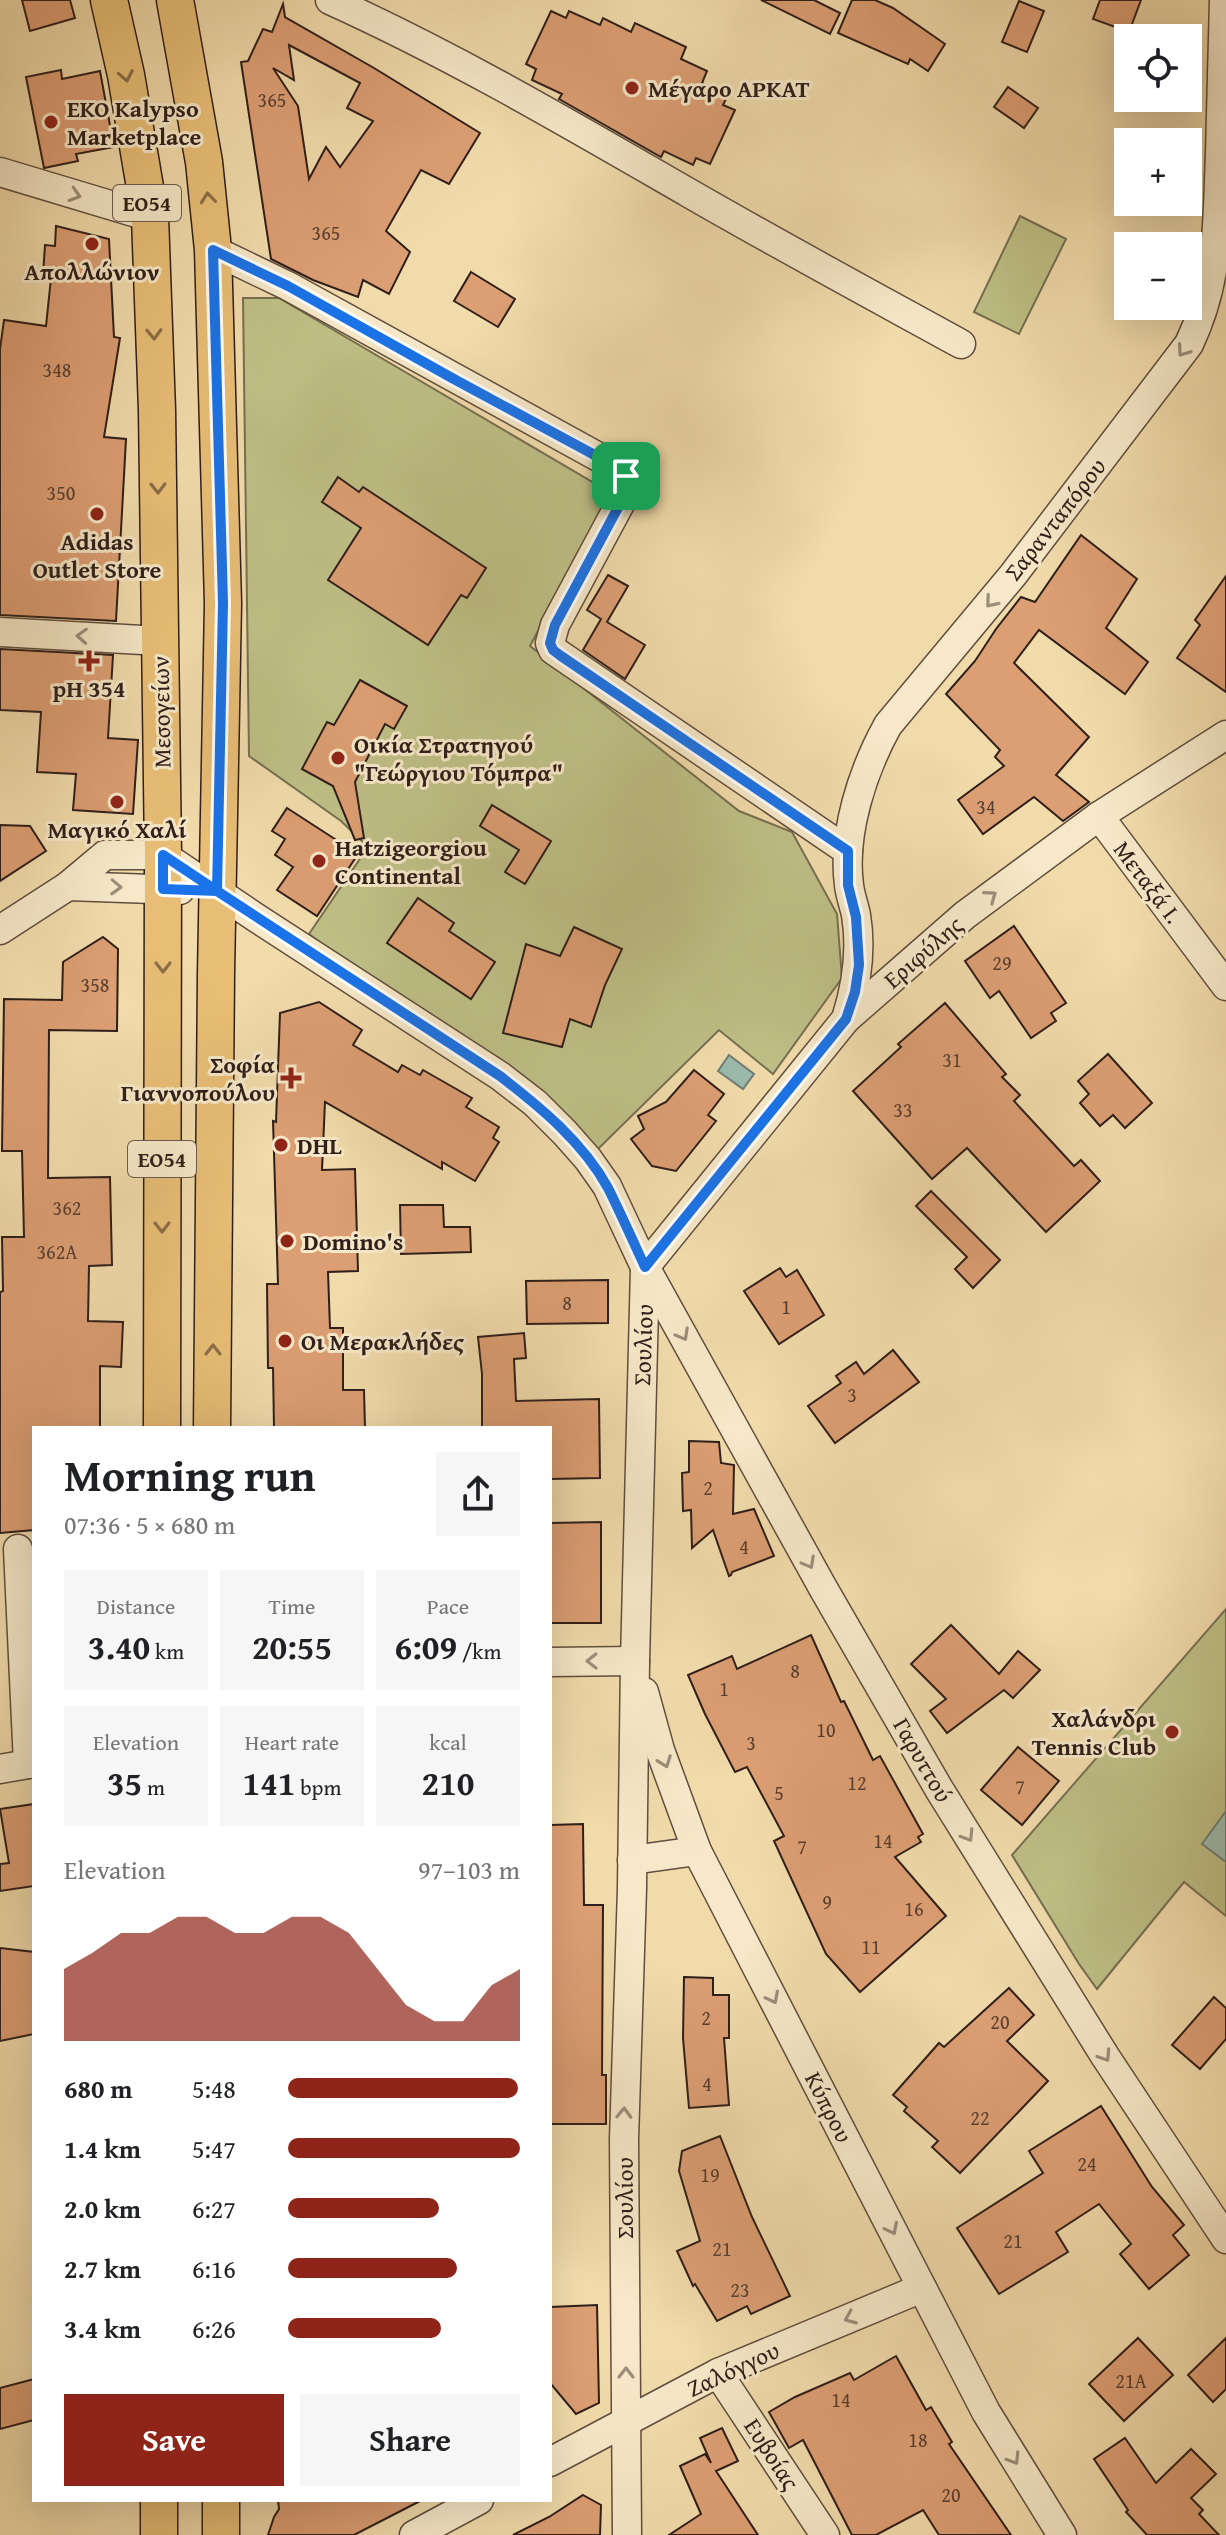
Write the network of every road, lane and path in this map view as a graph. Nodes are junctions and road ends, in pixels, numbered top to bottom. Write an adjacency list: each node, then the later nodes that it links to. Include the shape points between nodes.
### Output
1 (109, 0): 6 (main road, Μεσογείων / ΕΟ54, one-way to 6)
2 (175, 0): 7 (main road, ΕΟ54, one-way to 2, via 204,162)
3 (330, 0): 8 (street, via 508,89)
4 (1224, 0): 13 (street, Σαρανταπόρου, one-way to 13, via 1217,249 1200,321 1189,344 1013,575 888,725 861,783)
5 (0, 172): 6 (street, one-way to 6)
6 (150, 217): 10 (main road, Μεσογείων / ΕΟ54, one-way to 10)
7 (213, 250): 13 (street, via 622,470 628,489 551,633 553,650); 15 (main road, ΕΟ54, via 223,603)
8 (961, 344)
9 (0, 632): 10 (street, one-way to 9)
10 (160, 641): 14 (main road, Μεσογείων / ΕΟ54)
11 (1226, 735): 12 (street, Εριφύλης)
12 (1099, 816): 17 (street, Μεταξά Ι.); 18 (street, Εριφύλης, one-way to 12, via 965,915)
13 (848, 851): 18 (street, Σαρανταπόρου, via 859,965)
14 (163, 872): 15 (street); 16 (street, via 68,886); 20 (main road, Μεσογείων / ΕΟ54, one-way to 20)
15 (217, 891): 19 (street, Σουλίου, via 535,1103 607,1186); 21 (main road, ΕΟ54, one-way to 15)
16 (0, 930)
17 (1226, 986)
18 (846, 1019): 19 (street, Εριφύλης)
19 (645, 1267): 23 (street, Σουλίου); 29 (street, Γαρυττού, one-way to 29, via 939,1789)
20 (162, 1426)
21 (212, 1426)
22 (17, 1549): 25 (street)
23 (635, 1661): 24 (street, one-way to 24); 27 (street, Κύπρου, one-way to 27); 28 (street, Σουλίου)
24 (552, 1662)
25 (31, 1764): 26 (street)
26 (0, 1769)
27 (697, 1851): 28 (street); 30 (street, Κύπρου, one-way to 30)
28 (632, 1860): 32 (street, Σουλίου, one-way to 28, via 624,2140)
29 (1226, 2239)
30 (922, 2288): 31 (street, Ζαλόγγου, one-way to 31); 42 (street, Κύπρου, one-way to 42, via 986,2412)
31 (718, 2373): 32 (street, Ζαλόγγου); 41 (street, Ευβοίας)
32 (626, 2422): 33 (street, Ζαλόγγου); 40 (street, Σουλίου)
33 (552, 2461)
34 (159, 2502): 37 (main road)
35 (221, 2502): 38 (main road)
36 (475, 2502): 39 (street)
37 (159, 2535)
38 (221, 2535)
39 (414, 2535)
40 (627, 2535)
41 (825, 2535)
42 (1062, 2535)

